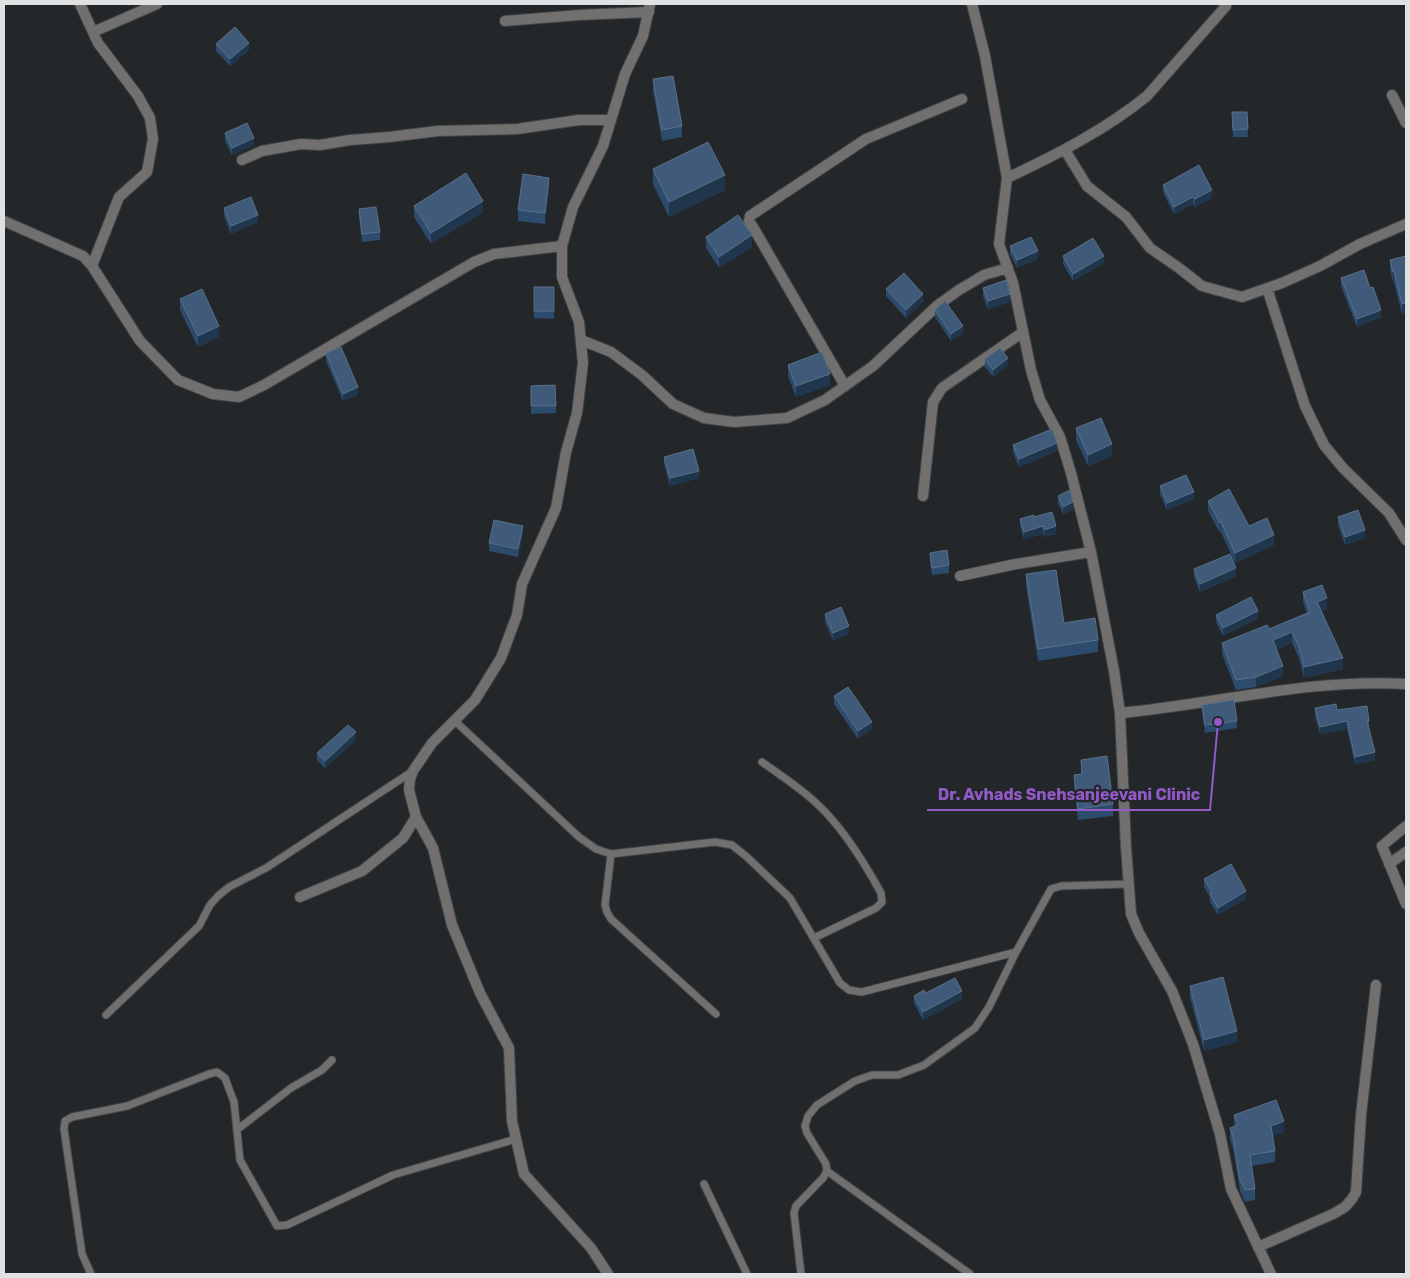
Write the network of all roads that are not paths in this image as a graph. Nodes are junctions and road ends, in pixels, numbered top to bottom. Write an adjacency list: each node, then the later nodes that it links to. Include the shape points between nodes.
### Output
1 (80, 4): 7 (street)
2 (157, 4): 7 (street)
3 (972, 4): 14 (street, via 986,56)
4 (1226, 6): 12 (street, via 1147,96)
5 (649, 8): 6 (street); 10 (street, via 643,36 625,74)
6 (504, 21)
7 (93, 32): 18 (street, via 138,96 150,118 153,139 147,172 119,197)
8 (1392, 95): 11 (street)
9 (962, 100): 23 (street, via 866,139 750,216 749,221)
10 (611, 120): 13 (street, via 301,144 262,151); 17 (street, via 603,146 573,207)
11 (1406, 123)
12 (1065, 150): 14 (street); 20 (street, via 1087,186 1126,217 1150,248 1202,286 1242,297)
13 (242, 160)
14 (1007, 178): 19 (street, via 998,244)
15 (4, 221): 18 (street, via 83,256)
16 (1406, 224): 20 (street)
17 (562, 246): 18 (street, via 494,254 474,262 264,386 239,397 213,394 178,380 140,340); 22 (street, via 562,277 579,322)
18 (92, 266)
19 (1008, 268): 21 (street); 23 (street, via 984,275 938,305 873,366)
20 (1267, 288): 25 (street, via 1305,406 1324,445 1389,513)
21 (1023, 332): 24 (street, via 942,388 933,402); 26 (street, via 1040,400 1060,437)
22 (581, 340): 23 (street, via 611,352 642,374 673,404 704,418 734,422 787,418 825,400); 30 (street, via 583,363 577,413 556,508 522,584 517,615 501,658 475,700)
23 (845, 386)
24 (923, 496)
25 (1406, 540)
26 (1092, 552): 27 (street); 29 (street)
27 (960, 576)
28 (1406, 684): 29 (street, via 1328,684 1169,709)
29 (1120, 713): 38 (street)
30 (455, 721): 32 (street, via 432,743); 36 (lane, via 579,837 596,849)
31 (762, 762): 41 (lane, via 816,802 840,829 881,893 882,902 876,908)
32 (413, 771): 33 (street, via 408,790); 45 (lane, via 266,868 229,887 210,905 199,926)
33 (416, 817): 39 (street, via 403,838 362,871); 48 (street, via 433,848 452,925 480,993 509,1048 512,1121)
34 (1406, 826): 37 (street, via 1382,846)
35 (1406, 852): 37 (street)
36 (611, 854): 41 (lane, via 714,842 732,845 790,898); 44 (lane, via 606,912)
37 (1389, 864): 40 (street)
38 (1129, 884): 42 (lane, via 1051,889); 51 (street, via 1132,914 1139,933 1172,991 1189,1035 1220,1134 1231,1189)
39 (300, 897)
40 (1406, 904)
41 (814, 938): 42 (lane, via 840,983 849,990 862,992)
42 (1016, 952): 49 (lane, via 975,1028 924,1065 898,1075 872,1075 817,1105 805,1126)
43 (1376, 985): 51 (street, via 1356,1192 1344,1207 1333,1214)
44 (716, 1014)
45 (106, 1015)
46 (332, 1060): 47 (lane)
47 (238, 1129): 48 (lane, via 240,1160 277,1226 287,1225 393,1175); 52 (lane, via 234,1102 225,1078 217,1072 135,1103 66,1121 64,1129 82,1254)
48 (516, 1139): 53 (street, via 524,1174 591,1248)
49 (827, 1171): 55 (lane, via 796,1206 794,1213); 56 (lane)
50 (704, 1184): 54 (lane)
51 (1258, 1247): 57 (street)
52 (91, 1274)
53 (608, 1274)
54 (747, 1274)
55 (800, 1274)
56 (970, 1274)
57 (1271, 1274)

